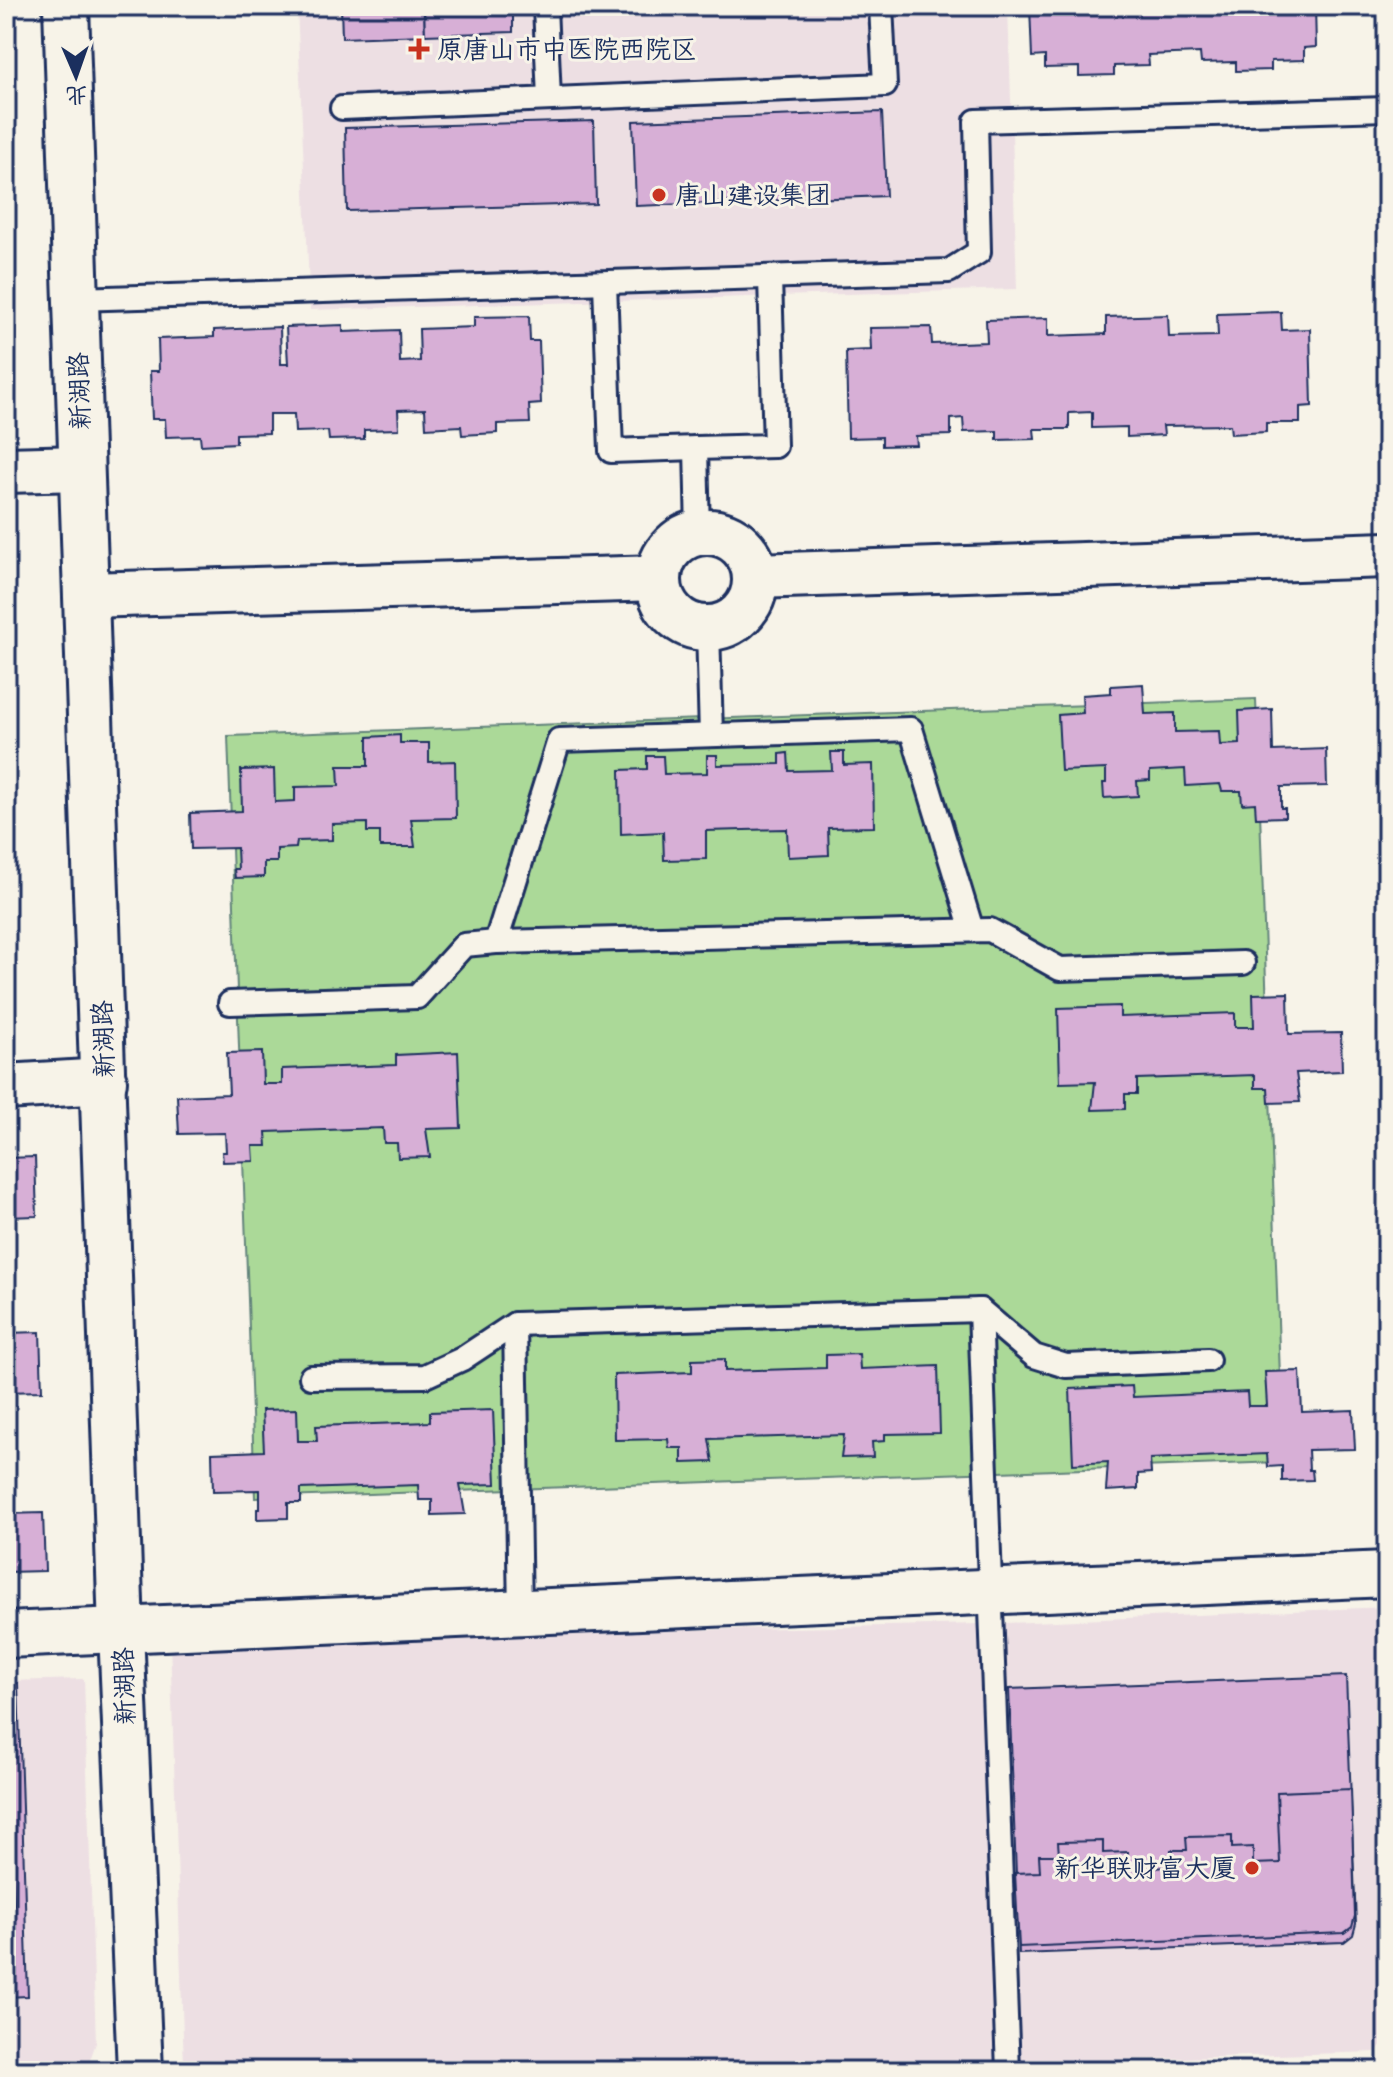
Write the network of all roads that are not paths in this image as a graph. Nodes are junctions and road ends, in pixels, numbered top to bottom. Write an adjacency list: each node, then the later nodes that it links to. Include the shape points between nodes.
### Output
1 (66, 6): 9 (street, 新湖路)
2 (545, 6): 4 (lane)
3 (881, 6): 4 (lane, via 885,85)
4 (549, 99): 5 (lane)
5 (342, 108)
6 (1387, 109): 7 (lane, via 976,121 979,252 949,271)
7 (770, 278): 8 (lane); 10 (lane, via 775,446)
8 (605, 283): 9 (lane); 10 (lane, via 611,451)
9 (76, 299): 11 (street, 新湖路)
10 (696, 448): 13 (lane)
11 (81, 468): 12 (street); 17 (street, 新湖路)
12 (6, 470)
13 (698, 533): 15 (street, via 714,532 742,547); 16 (street, via 671,549)
14 (1387, 555): 15 (street)
15 (755, 576): 18 (street, via 748,606 738,618)
16 (659, 578): 17 (street); 18 (street, via 668,608 693,626)
17 (87, 595): 24 (street, 新湖路)
18 (708, 628): 19 (lane)
19 (711, 735): 20 (lane, via 911,729); 21 (lane, via 559,740)
20 (972, 930): 21 (lane); 22 (lane, via 990,930 1060,969)
21 (496, 942): 23 (lane, via 464,945 417,997)
22 (1243, 963)
23 (230, 1003)
24 (104, 1081): 25 (street); 33 (street, 新湖路)
25 (6, 1087)
26 (980, 1310): 27 (lane); 28 (lane, via 1034,1356 1066,1366); 31 (lane)
27 (515, 1324): 29 (lane, via 425,1376); 32 (lane)
28 (1208, 1360)
29 (311, 1377)
30 (1387, 1574): 31 (street)
31 (991, 1590): 32 (street); 36 (lane)
32 (520, 1613): 33 (street)
33 (121, 1631): 34 (street); 35 (street, 新湖路)
34 (6, 1635)
35 (140, 2071)
36 (1008, 2071)

